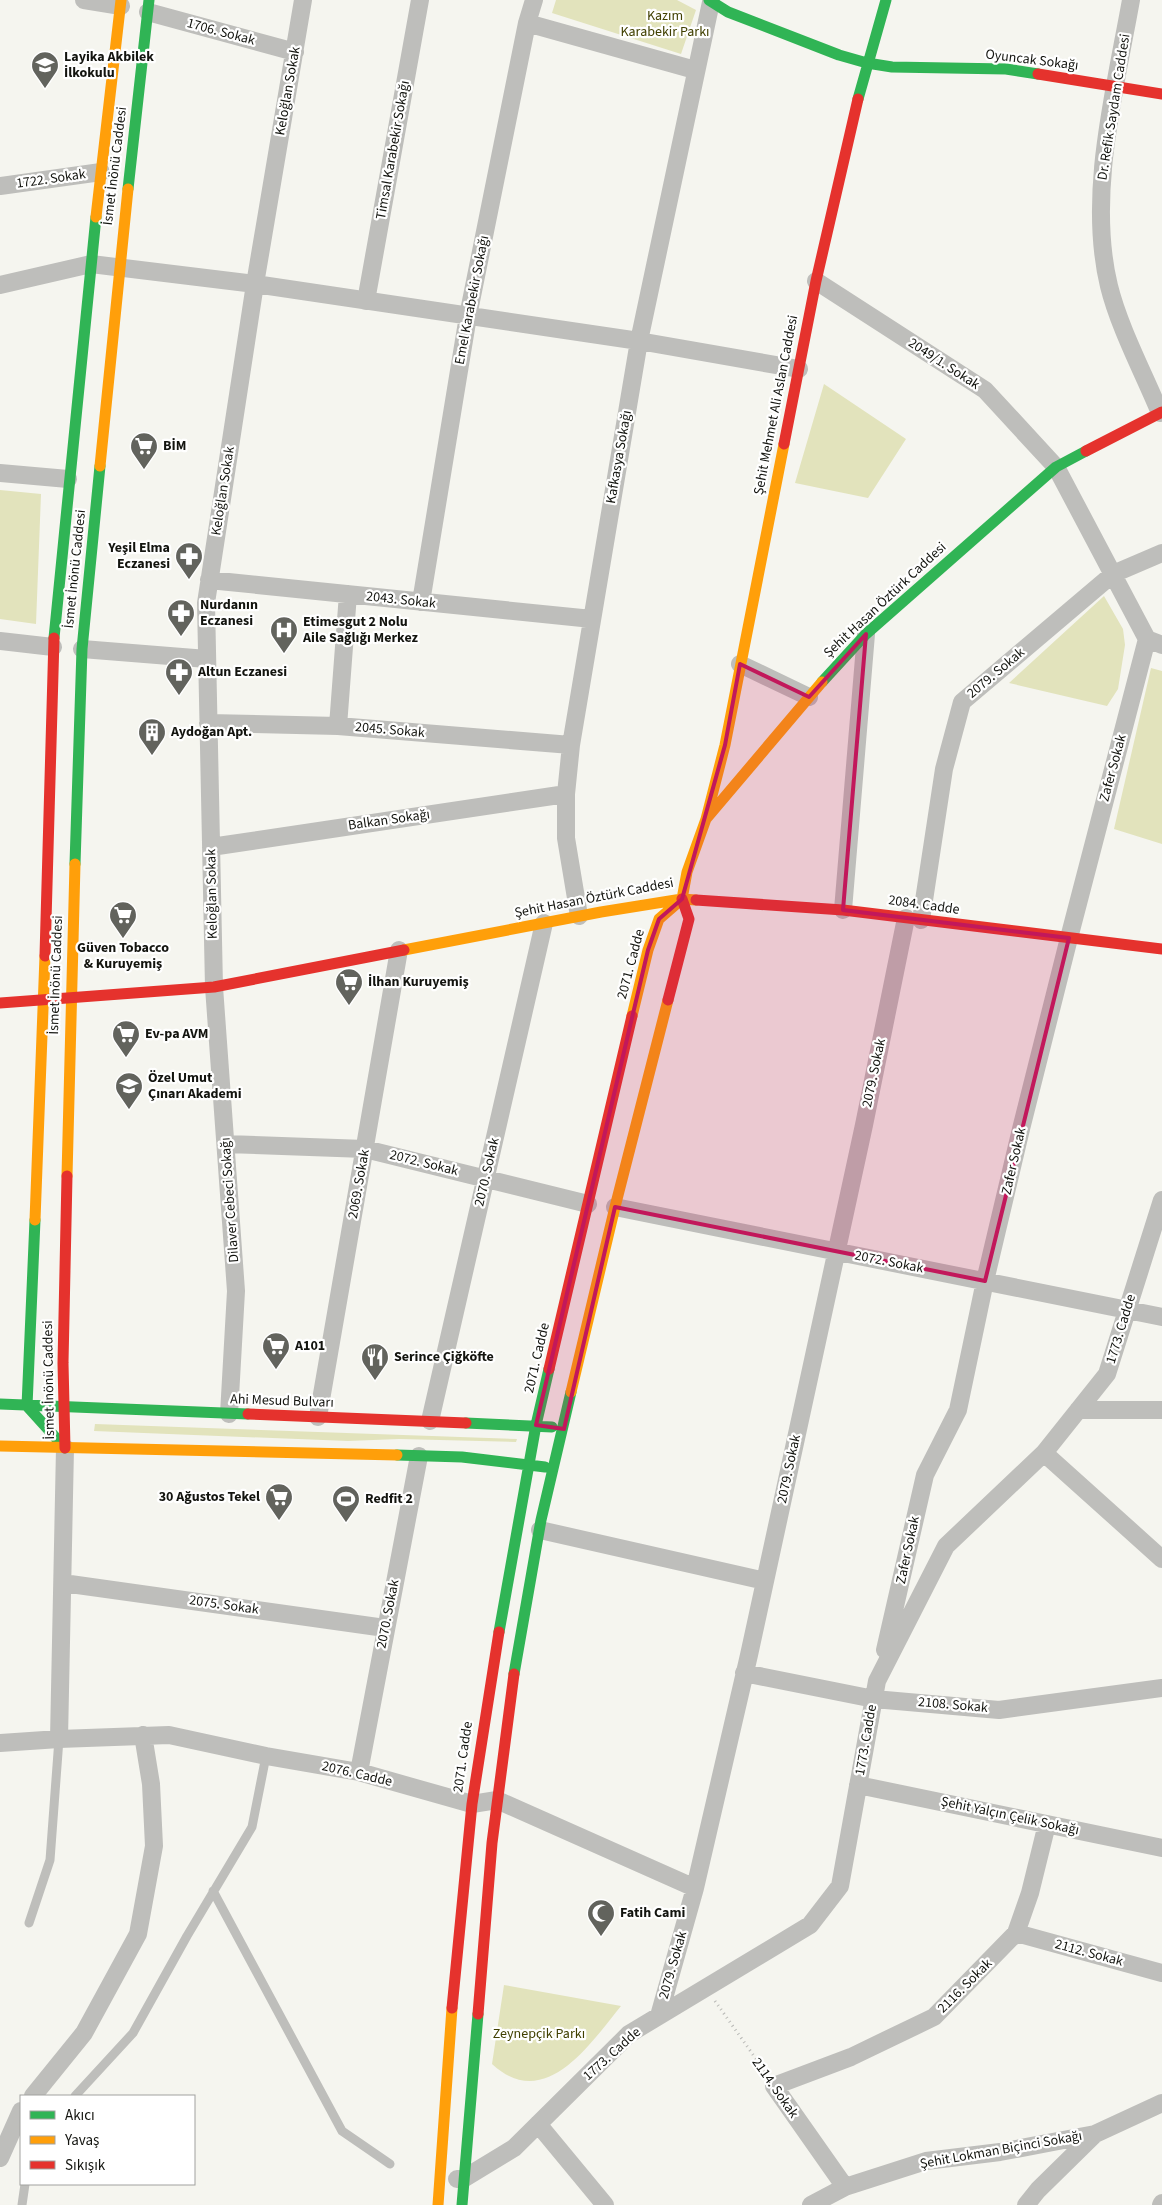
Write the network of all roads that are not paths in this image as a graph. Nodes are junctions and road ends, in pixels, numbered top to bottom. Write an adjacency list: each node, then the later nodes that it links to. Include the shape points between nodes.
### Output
1 (84, 0): 8 (street)
2 (304, 0): 11 (street, Keloğlan Sokak)
3 (420, 0): 23 (street, Timsal Karabekir Sokağı)
4 (534, 0): 10 (street, Emel Karabekir Sokağı)
5 (886, 0): 12 (street, Şehit Mehmet Ali Aslan Caddesi)
6 (1132, 0): 14 (street, Dr. Refik Saydam Caddesi)
7 (710, 1): 12 (street, Oyuncak Sokağı, via 728,12); 13 (street, Kafkasya Sokağı)
8 (121, 3): 16 (street, İsmet İnönü Caddesi)
9 (149, 6): 11 (street, 1706. Sokak); 19 (street, İsmet İnönü Caddesi)
10 (527, 23): 13 (street); 24 (street, Emel Karabekir Sokağı)
11 (295, 52): 21 (street, Keloğlan Sokak)
12 (867, 63): 14 (street, Oyuncak Sokağı, via 892,67 1006,69); 20 (street, Şehit Mehmet Ali Aslan Caddesi)
13 (695, 70): 25 (street, Kafkasya Sokağı)
14 (1116, 86): 15 (street, Oyuncak Sokağı); 27 (street, Dr. Refik Saydam Caddesi, via 1102,185 1105,264 1114,303)
15 (1162, 94)
16 (101, 172): 17 (street, 1722. Sokak); 18 (street, İsmet İnönü Caddesi)
17 (0, 186)
18 (91, 264): 19 (street); 22 (street); 30 (street, İsmet İnönü Caddesi)
19 (119, 267): 21 (street); 41 (street, İsmet İnönü Caddesi)
20 (816, 281): 26 (street, Şehit Mehmet Ali Aslan Caddesi); 28 (street, 2049/1. Sokak, via 985,390)
21 (256, 284): 23 (street); 33 (street, Keloğlan Sokak)
22 (0, 285)
23 (366, 301): 24 (street)
24 (468, 316): 25 (street); 35 (street, Emel Karabekir Sokağı)
25 (639, 341): 26 (street); 36 (street, Kafkasya Sokağı)
26 (800, 369): 43 (street, Şehit Mehmet Ali Aslan Caddesi)
27 (1161, 413): 28 (street, Şehit Hasan Öztürk Caddesi)
28 (1056, 467): 32 (street, 2049/1. Sokak); 37 (street, Şehit Hasan Öztürk Caddesi)
29 (0, 473): 30 (street)
30 (68, 479): 40 (street, İsmet İnönü Caddesi)
31 (1162, 554): 32 (street, 2079. Sokak)
32 (1113, 574): 39 (street, 2049/1. Sokak); 54 (street, 2079. Sokak, via 962,702 944,769)
33 (209, 580): 34 (street, 2043. Sokak); 42 (street, Keloğlan Sokak)
34 (348, 594): 35 (street, 2043. Sokak); 46 (street)
35 (421, 602): 36 (street, 2043. Sokak)
36 (592, 619): 47 (street, Kafkasya Sokağı)
37 (866, 634): 44 (street, Şehit Hasan Öztürk Caddesi); 52 (street)
38 (0, 641): 40 (street)
39 (1155, 642): 56 (street, Zafer Sokak)
40 (53, 647): 61 (street, İsmet İnönü Caddesi)
41 (82, 648): 42 (street); 60 (street, İsmet İnönü Caddesi)
42 (207, 659): 45 (street, Keloğlan Sokak)
43 (740, 664): 44 (street); 49 (street, Şehit Mehmet Ali Aslan Caddesi, via 726,745)
44 (809, 697): 49 (street, Şehit Hasan Öztürk Caddesi)
45 (208, 723): 46 (street, 2045. Sokak); 50 (street, Keloğlan Sokak)
46 (338, 726): 47 (street, 2045. Sokak)
47 (572, 745): 48 (street, Kafkasya Sokağı)
48 (566, 794): 50 (street, Balkan Sokağı); 53 (street, Kafkasya Sokağı, via 566,838)
49 (706, 819): 51 (street, Şehit Hasan Öztürk Caddesi, via 687,872)
50 (211, 847): 59 (street, Keloğlan Sokak)
51 (682, 899): 52 (street, 2084. Cadde); 53 (street, Şehit Hasan Öztürk Caddesi); 67 (street, 2071. Cadde, via 659,919 648,950); 68 (street, via 689,918)
52 (842, 910): 54 (street, 2084. Cadde)
53 (579, 916): 55 (street, Şehit Hasan Öztürk Caddesi)
54 (914, 919): 56 (street, 2084. Cadde); 69 (street, 2079. Sokak)
55 (544, 923): 58 (street, Şehit Hasan Öztürk Caddesi); 65 (street, 2070. Sokak)
56 (1068, 938): 57 (street, 2084. Cadde); 70 (street, Zafer Sokak)
57 (1162, 949)
58 (399, 950): 59 (street, Şehit Hasan Öztürk Caddesi); 64 (street, 2069. Sokak)
59 (214, 987): 60 (street, Şehit Hasan Öztürk Caddesi); 63 (street, Dilaver Cebeci Sokağı)
60 (70, 997): 61 (street, Şehit Hasan Öztürk Caddesi); 75 (street, İsmet İnönü Caddesi, via 62,1363)
61 (44, 999): 62 (street, Şehit Hasan Öztürk Caddesi); 74 (street, İsmet İnönü Caddesi)
62 (0, 1003)
63 (226, 1144): 64 (street, 2072. Sokak); 78 (street, Dilaver Cebeci Sokağı, via 236,1291)
64 (365, 1149): 65 (street, 2072. Sokak); 79 (street, 2069. Sokak)
65 (486, 1179): 67 (street, 2072. Sokak); 80 (street, 2070. Sokak)
66 (1162, 1200): 71 (street, 1773. Cadde)
67 (588, 1204): 81 (street, 2071. Cadde)
68 (615, 1207): 69 (street, 2072. Sokak); 82 (street)
69 (836, 1251): 70 (street, 2072. Sokak); 91 (street, 2079. Sokak)
70 (985, 1281): 71 (street, 2072. Sokak); 95 (street, Zafer Sokak, via 958,1410 925,1475)
71 (1127, 1310): 72 (street, 2072. Sokak); 76 (street, 1773. Cadde, via 1107,1374)
72 (1162, 1317)
73 (0, 1404): 74 (street, Ahi Mesud Bulvarı)
74 (27, 1406): 75 (street, Ahi Mesud Bulvarı); 84 (street, İsmet İnönü Caddesi)
75 (64, 1407): 78 (street, Ahi Mesud Bulvarı); 84 (street, İsmet İnönü Caddesi)
76 (1078, 1410): 77 (street); 85 (street, 1773. Cadde)
77 (1162, 1410)
78 (229, 1414): 79 (street, Ahi Mesud Bulvarı)
79 (318, 1417): 80 (street, Ahi Mesud Bulvarı)
80 (430, 1421): 81 (street, Ahi Mesud Bulvarı)
81 (536, 1425): 82 (street, Ahi Mesud Bulvarı); 87 (street, 2071. Cadde)
82 (564, 1429): 88 (street)
83 (0, 1446): 84 (street)
84 (65, 1448): 86 (street); 92 (street)
85 (1044, 1453): 90 (street); 95 (street, 1773. Cadde, via 946,1546)
86 (419, 1456): 87 (street); 93 (street, 2070. Sokak)
87 (529, 1464): 88 (street); 105 (street, 2071. Cadde)
88 (554, 1469): 89 (street)
89 (540, 1530): 91 (street); 104 (street, via 510,1695)
90 (1162, 1559)
91 (765, 1581): 94 (street, 2079. Sokak)
92 (62, 1583): 93 (street, 2075. Sokak); 99 (street)
93 (385, 1628): 102 (street, 2070. Sokak)
94 (744, 1673): 97 (street, 2108. Sokak); 108 (street, 2079. Sokak)
95 (877, 1681): 97 (street, 1773. Cadde)
96 (1162, 1688): 97 (street, 2108. Sokak, via 999,1710)
97 (874, 1698): 103 (street, 1773. Cadde)
98 (143, 1735): 99 (street, 2076. Cadde); 101 (street, 2076. Cadde, via 169,1735); 115 (street, via 154,1846 138,1934 84,2032)
99 (59, 1739): 100 (street, 2076. Cadde); 110 (lane, via 50,1860)
100 (0, 1743)
101 (266, 1756): 102 (street, 2076. Cadde); 109 (lane, via 252,1827)
102 (359, 1772): 105 (street, 2076. Cadde)
103 (858, 1784): 106 (street, Şehit Yalçın Çelik Sokağı); 113 (street, 1773. Cadde, via 840,1886 810,1925)
104 (497, 1800): 105 (street, 2076. Cadde); 108 (street); 124 (street)
105 (472, 1804): 123 (street, 2071. Cadde, via 451,2015)
106 (1047, 1824): 107 (street, Şehit Yalçın Çelik Sokağı); 111 (street, 2116. Sokak, via 1030,1893)
107 (1162, 1848)
108 (695, 1888): 113 (street, 2079. Sokak)
109 (213, 1891): 116 (lane, via 133,2033); 122 (lane, via 342,2131)
110 (29, 1923)
111 (1016, 1933): 112 (street, 2112. Sokak); 114 (street, 2116. Sokak, via 934,2017 851,2057)
112 (1162, 1973)
113 (658, 2016): 119 (street, 1773. Cadde, via 630,2034)
114 (774, 2086): 126 (street, 2114. Sokak)
115 (34, 2095)
116 (76, 2095)
117 (1162, 2102): 120 (street, Şehit Lokman Biçinci Sokağı)
118 (20, 2113): 121 (street)
119 (538, 2124): 124 (street, 1773. Cadde, via 514,2148); 130 (street)
120 (1095, 2134): 126 (street, Şehit Lokman Biçinci Sokağı, via 1000,2152 926,2161); 132 (street)
121 (0, 2158)
122 (390, 2164)
123 (440, 2179): 124 (street); 128 (street)
124 (463, 2179): 129 (street)
125 (25, 2185): 127 (lane)
126 (845, 2187): 131 (street, Şehit Lokman Biçinci Sokağı)
127 (22, 2205)
128 (438, 2205)
129 (462, 2205)
130 (605, 2205)
131 (811, 2205)
132 (1026, 2205)

